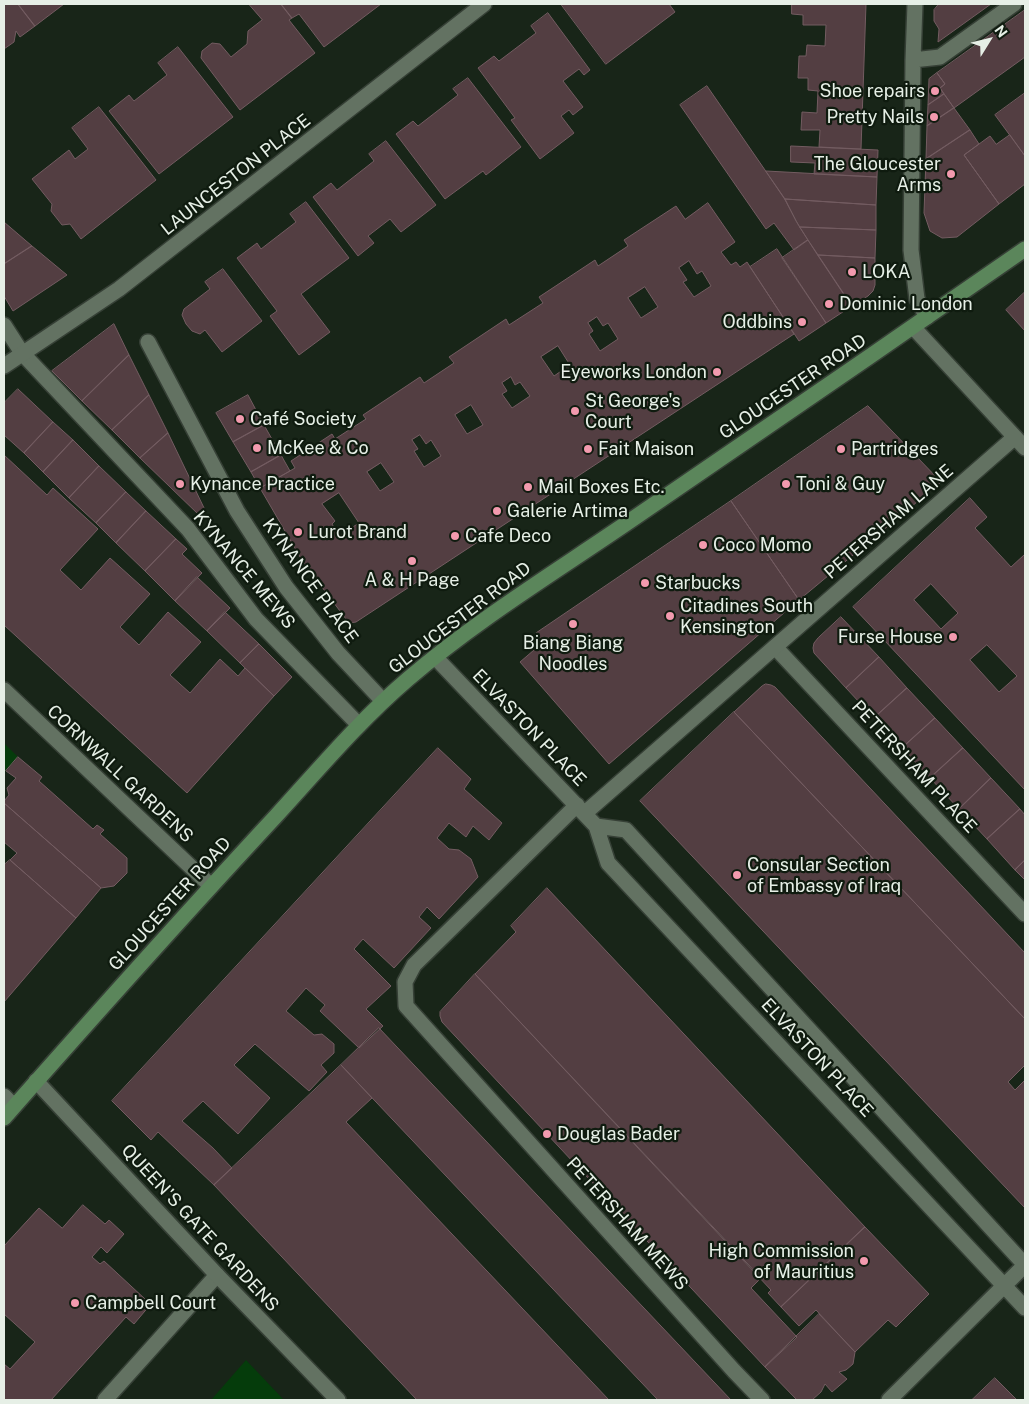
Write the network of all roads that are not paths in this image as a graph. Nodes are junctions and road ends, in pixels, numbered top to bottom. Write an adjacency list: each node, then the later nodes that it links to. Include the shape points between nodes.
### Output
1 (484, 4): 10 (street, LAUNCESTON PLACE, via 119,289)
2 (915, 4): 4 (street)
3 (1014, 4): 4 (street, via 940,57)
4 (913, 60): 6 (street, via 911,250 917,299)
5 (1025, 249): 6 (main road, GLOUCESTER ROAD)
6 (926, 317): 8 (main road, GLOUCESTER ROAD)
7 (4, 325): 10 (street, KYNANCE MEWS)
8 (913, 326): 12 (street); 14 (main road, GLOUCESTER ROAD)
9 (148, 342): 16 (street, KYNANCE PLACE, via 242,519 286,587 338,653)
10 (22, 353): 11 (street, LAUNCESTON PLACE); 17 (street, KYNANCE MEWS, via 188,530 256,619)
11 (4, 366)
12 (1020, 443): 13 (street, PETERSHAM LANE)
13 (775, 646): 18 (street, PETERSHAM LANE); 21 (street, PETERSHAM PLACE)
14 (435, 656): 16 (main road, GLOUCESTER ROAD); 18 (street, ELVASTON PLACE)
15 (4, 690): 20 (street, CORNWALL GARDENS)
16 (383, 701): 17 (main road, GLOUCESTER ROAD)
17 (359, 725): 20 (main road, GLOUCESTER ROAD)
18 (581, 809): 19 (street, ELVASTON PLACE); 31 (street, PETERSHAM MEWS, via 414,965 405,982 406,1006)
19 (596, 826): 25 (street, ELVASTON PLACE, via 626,830); 27 (street, ELVASTON PLACE, via 608,862)
20 (211, 886): 22 (main road, GLOUCESTER ROAD)
21 (1025, 914)
22 (36, 1082): 23 (main road, GLOUCESTER ROAD); 26 (street, QUEEN'S GATE GARDENS)
23 (9, 1101): 24 (main road, GLOUCESTER ROAD)
24 (4, 1118)
25 (1025, 1265): 27 (street)
26 (217, 1275): 29 (street); 30 (street, QUEEN'S GATE GARDENS)
27 (1004, 1286): 28 (street, ELVASTON PLACE); 32 (street)
28 (1025, 1308)
29 (105, 1400)
30 (338, 1400)
31 (762, 1400)
32 (889, 1400)

